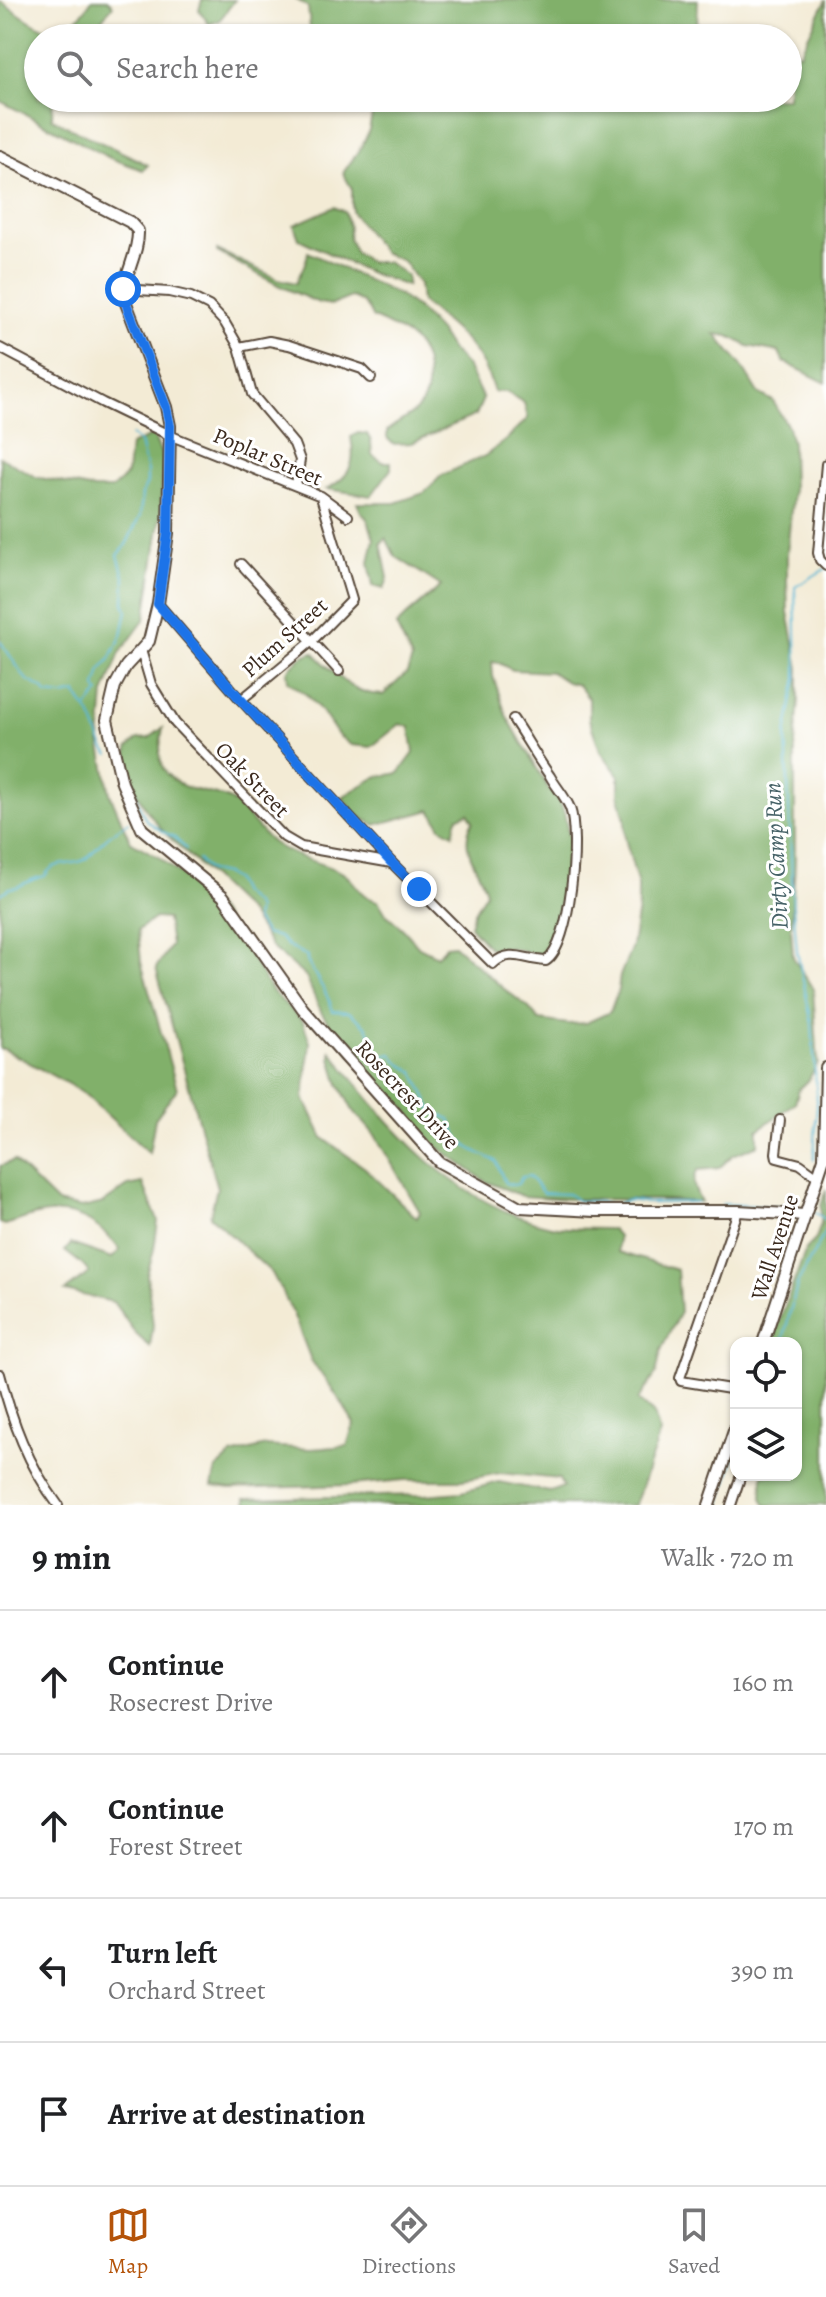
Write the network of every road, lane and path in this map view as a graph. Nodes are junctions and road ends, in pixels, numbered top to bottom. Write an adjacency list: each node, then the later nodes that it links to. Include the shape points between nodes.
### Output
1 (0, 156): 2 (street, via 130,222 139,240)
2 (123, 289): 3 (street, via 191,297 209,306); 6 (street, via 166,407)
3 (239, 347): 5 (street, via 269,341 289,345 362,369); 8 (street, via 252,394 294,444 300,460)
4 (0, 348): 6 (street, Poplar Street)
5 (371, 378)
6 (169, 435): 8 (street, Poplar Street); 13 (street, Rosecrest Drive, via 168,533)
7 (826, 464): 11 (street, via 818,553)
8 (296, 485): 9 (street, Poplar Street)
9 (321, 496): 10 (street, Poplar Street); 14 (street, Plum Street, via 352,600)
10 (348, 516)
11 (823, 563)
12 (241, 564): 14 (street)
13 (158, 604): 15 (street, Rosecrest Drive, via 149,641); 17 (street)
14 (311, 642): 16 (street); 17 (street, Plum Street)
15 (141, 650): 19 (street, Oak Street, via 151,684 175,723 284,837 301,847); 24 (street, Rosecrest Drive, via 115,686 107,720 122,783 142,829 223,896 303,1009 439,1162 520,1207)
16 (339, 671)
17 (241, 700): 19 (street)
18 (513, 719): 19 (street, via 574,819 567,909 553,956 546,961 512,954 493,964)
19 (392, 863)
20 (826, 1068): 22 (street, Wall Avenue)
21 (780, 1120): 23 (street, via 777,1158 800,1164)
22 (825, 1158): 23 (street, Wall Avenue)
23 (818, 1177): 25 (street, Wall Avenue)
24 (738, 1211): 25 (street, Rosecrest Drive); 28 (street, via 681,1381)
25 (805, 1215): 26 (street, Wall Avenue)
26 (765, 1337)
27 (0, 1374): 31 (street, via 15,1429)
28 (730, 1389)
29 (730, 1443): 32 (street)
30 (739, 1481): 33 (street)
31 (58, 1505)
32 (709, 1505)
33 (731, 1505)

